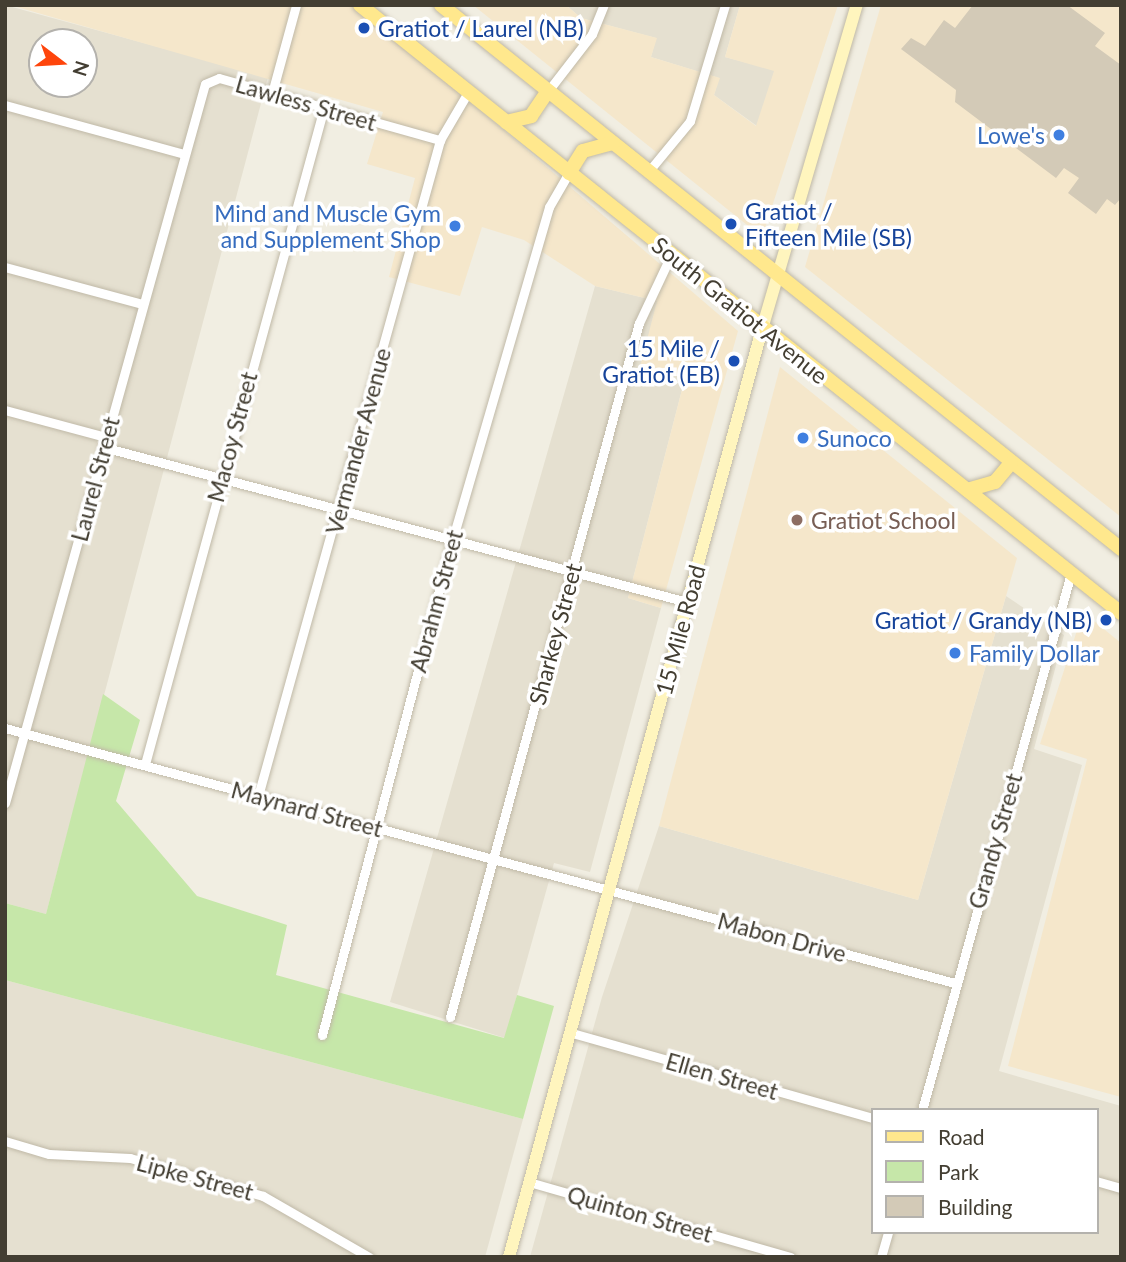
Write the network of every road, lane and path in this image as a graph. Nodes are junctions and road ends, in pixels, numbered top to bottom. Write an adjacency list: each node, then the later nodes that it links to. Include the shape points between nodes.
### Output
1 (296, 5): 9 (street)
2 (360, 5): 8 (main road, South Gratiot Avenue)
3 (441, 5): 7 (main road)
4 (604, 5): 7 (street, via 592,34)
5 (725, 5): 16 (street, via 691,121)
6 (857, 5): 20 (main road, 15 Mile Road)
7 (548, 91): 12 (main road, via 531,116); 14 (main road)
8 (468, 92): 12 (main road, South Gratiot Avenue); 13 (street, Vermander Avenue)
9 (272, 93): 11 (street, Lawless Street); 15 (street, Lawless Street, via 210,79)
10 (5, 105): 15 (street)
11 (323, 110): 13 (street, Lawless Street); 26 (street, Macoy Street)
12 (506, 122): 17 (main road, South Gratiot Avenue)
13 (440, 140): 28 (street, Vermander Avenue)
14 (613, 143): 16 (main road); 17 (main road, via 583,151)
15 (184, 154): 21 (street, Laurel Street)
16 (648, 172): 20 (main road)
17 (569, 173): 18 (main road, South Gratiot Avenue); 29 (street, Abrahm Street, via 549,207)
18 (671, 255): 22 (main road, South Gratiot Avenue); 32 (street, Sharkey Street, via 642,313)
19 (5, 267): 21 (street)
20 (778, 276): 22 (main road, 15 Mile Road); 25 (main road)
21 (142, 304): 24 (street, Laurel Street)
22 (762, 329): 27 (main road, South Gratiot Avenue); 33 (main road, 15 Mile Road)
23 (5, 410): 24 (street)
24 (105, 442): 26 (street); 36 (street, Laurel Street)
25 (1011, 463): 27 (main road, via 995,482); 30 (main road)
26 (220, 479): 28 (street); 37 (street, Macoy Street)
27 (967, 490): 31 (main road, South Gratiot Avenue)
28 (339, 511): 29 (street); 38 (street, Vermander Avenue)
29 (452, 541): 32 (street); 40 (street, Abrahm Street)
30 (1121, 549)
31 (1071, 573): 34 (main road, South Gratiot Avenue); 43 (street, Grandy Street)
32 (572, 574): 33 (street); 41 (street, Sharkey Street)
33 (687, 603): 42 (main road, 15 Mile Road)
34 (1121, 613)
35 (5, 728): 36 (street, Maynard Street)
36 (25, 733): 37 (street, Maynard Street); 39 (street, Laurel Street)
37 (145, 764): 38 (street, Maynard Street)
38 (258, 796): 40 (street, Maynard Street)
39 (5, 803)
40 (376, 827): 41 (street, Maynard Street); 46 (street, Abrahm Street)
41 (494, 860): 42 (street, Maynard Street); 44 (street, Sharkey Street)
42 (609, 891): 43 (street, Mabon Drive); 45 (main road, 15 Mile Road)
43 (954, 983): 47 (street, Grandy Street)
44 (450, 1017)
45 (572, 1033): 48 (street, Ellen Street); 50 (main road, 15 Mile Road)
46 (322, 1035)
47 (923, 1108)
48 (870, 1117)
49 (5, 1141): 54 (street, Lipke Street, via 49,1154 130,1158 263,1196)
50 (529, 1182): 55 (main road, 15 Mile Road); 56 (street, Quinton Street)
51 (1098, 1182): 52 (street)
52 (1121, 1188)
53 (887, 1234): 57 (street)
54 (369, 1257)
55 (509, 1257)
56 (790, 1257)
57 (881, 1257)

